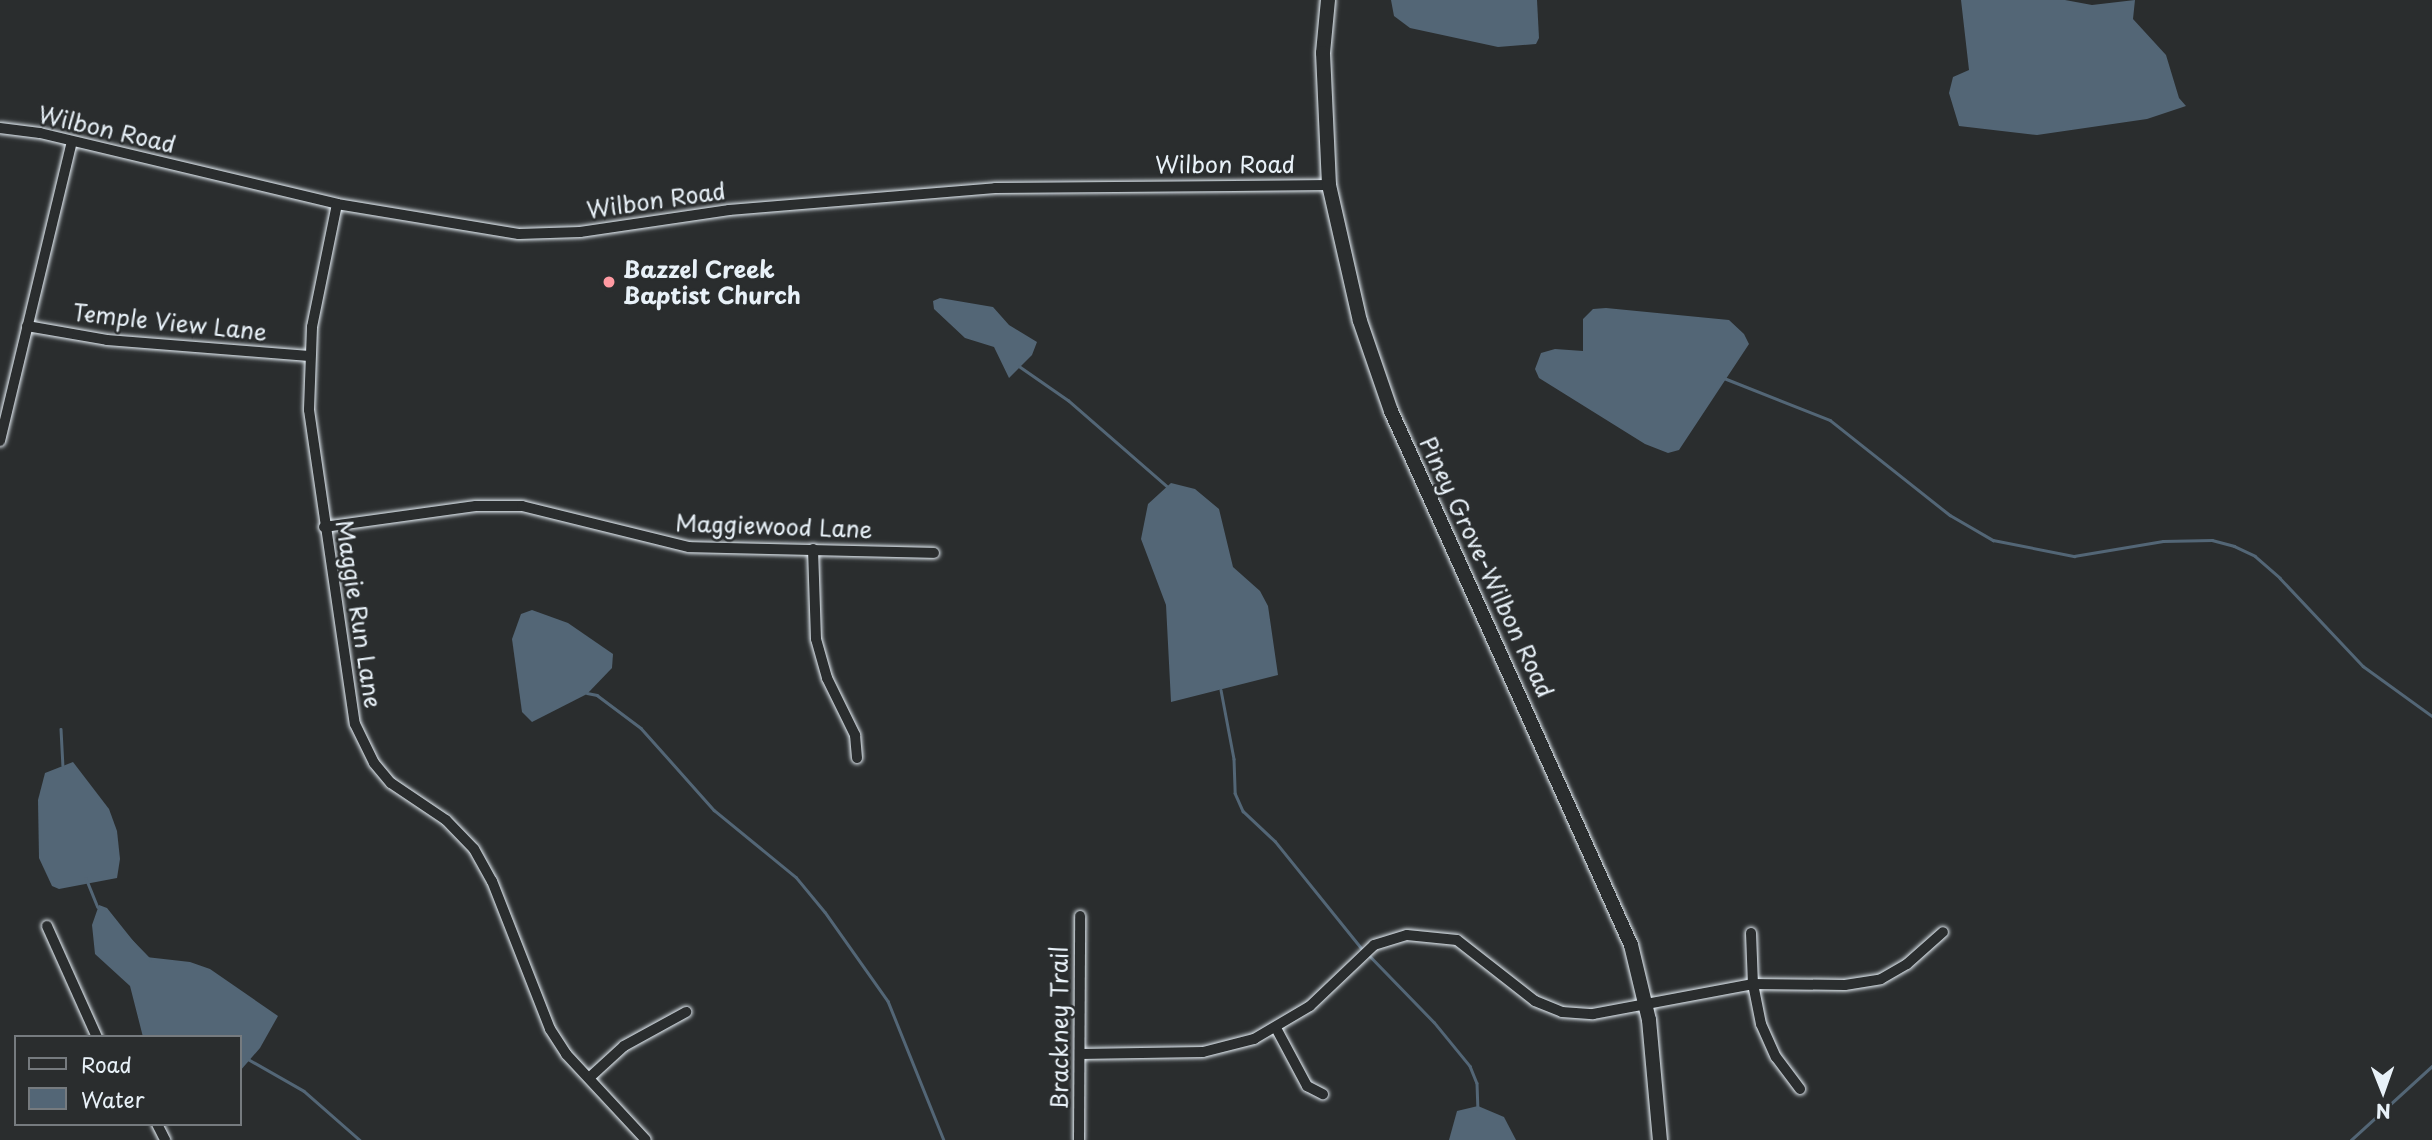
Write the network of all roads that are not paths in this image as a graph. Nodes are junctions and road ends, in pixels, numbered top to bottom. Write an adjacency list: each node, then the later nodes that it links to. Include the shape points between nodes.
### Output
1 (1328, 0): 4 (street, Piney Grove-Wilbon Road, via 1323,53)
2 (0, 128): 3 (street, Wilbon Road)
3 (72, 142): 5 (street, Wilbon Road); 6 (street)
4 (1329, 185): 5 (street, Wilbon Road, via 995,188 782,205 540,234 493,231); 18 (street, Piney Grove-Wilbon Road, via 1360,321 1391,411 1622,921)
5 (337, 204): 7 (street, Maggie Run Lane)
6 (27, 326): 7 (street, Temple View Lane, via 107,340); 8 (street)
7 (309, 356): 9 (street, Maggie Run Lane, via 309,410)
8 (0, 441)
9 (324, 527): 10 (street, Maggiewood Lane, via 476,506 522,506 670,544); 23 (street, Maggie Run Lane, via 349,695 360,737 391,783 446,820 474,849 492,881 550,1029)
10 (813, 550): 11 (street, Maggiewood Lane); 12 (street, via 816,639 827,678 855,735)
11 (934, 553)
12 (857, 758)
13 (1080, 916): 22 (street, Brackney Trail)
14 (47, 926): 21 (street)
15 (1943, 932): 17 (street, via 1907,964 1881,979 1845,985)
16 (1751, 933): 17 (street)
17 (1753, 984): 18 (street); 24 (street, via 1761,1024 1776,1056)
18 (1647, 1004): 20 (street, via 1593,1014 1549,1009 1469,947 1446,937 1419,934 1374,945 1310,1006); 28 (street, Piney Grove-Wilbon Road)
19 (686, 1012): 23 (street, via 624,1046)
20 (1276, 1028): 22 (street, via 1217,1050); 25 (street, via 1307,1086)
21 (96, 1035)
22 (1080, 1054): 27 (street, Brackney Trail)
23 (589, 1077): 26 (street, Maggie Run Lane)
24 (1800, 1089)
25 (1323, 1094)
26 (646, 1140)
27 (1079, 1140)
28 (1660, 1140)

